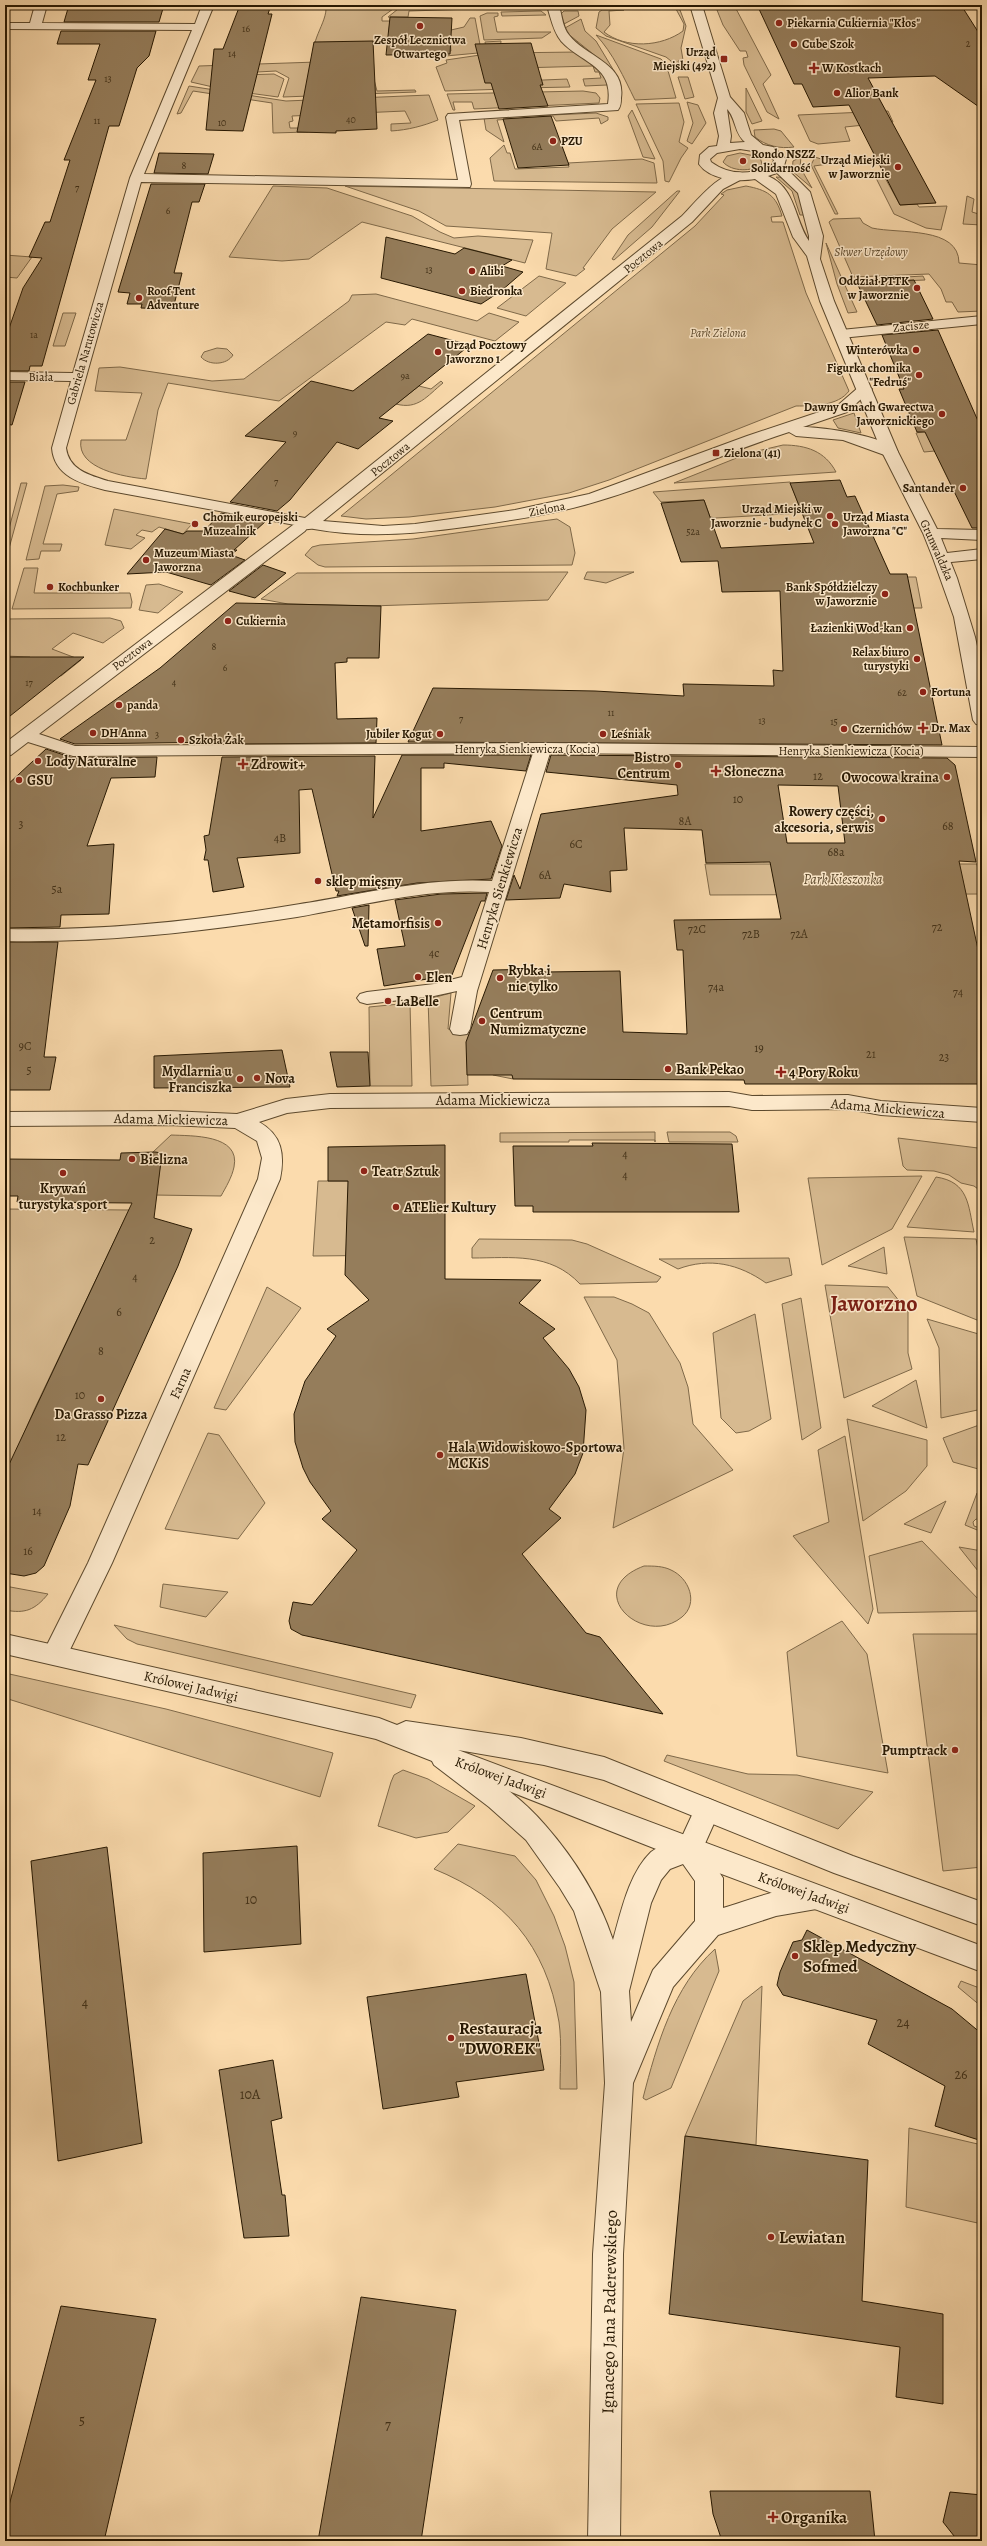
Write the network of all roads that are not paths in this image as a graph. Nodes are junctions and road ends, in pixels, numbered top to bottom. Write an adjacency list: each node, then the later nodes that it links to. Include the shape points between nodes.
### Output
1 (41, 5): 6 (street)
2 (208, 5): 7 (street, Gabriela Narutowicza)
3 (608, 5): 14 (street, via 553,6 557,23 566,38 600,62 609,73 615,87 614,108 452,117 465,184)
4 (696, 5): 8 (street)
5 (5, 26): 6 (street)
6 (35, 27): 7 (street)
7 (198, 27): 14 (street, Gabriela Narutowicza)
8 (724, 98): 9 (street, via 720,112 725,136); 10 (street, via 738,112 745,136)
9 (723, 147): 10 (street); 12 (street, via 709,152 704,158 705,164 711,169)
10 (758, 147): 11 (street, Grunwaldzka, via 780,159)
11 (778, 167): 13 (street, via 769,173); 15 (street, Grunwaldzka, via 804,192 816,236)
12 (738, 176): 13 (street); 23 (street, Pocztowa, via 718,186 687,219 628,268 320,516)
13 (754, 176): 15 (street, Grunwaldzka, via 767,180 785,194 798,236)
14 (136, 178): 19 (street, Gabriela Narutowicza)
15 (812, 254): 17 (street, Grunwaldzka, via 817,276)
16 (982, 320): 17 (street, Zacisze)
17 (841, 334): 20 (street, Grunwaldzka)
18 (5, 376): 19 (street, Biała)
19 (78, 377): 23 (street, Gabriela Narutowicza, via 59,448 60,458 66,467 80,477 105,485)
20 (865, 389): 21 (street, Zielona, via 842,409); 22 (street, Grunwaldzka)
21 (777, 433): 22 (street, Zielona, via 836,433); 23 (street, Zielona, via 745,441 616,491 542,510 415,529 356,530)
22 (890, 452): 24 (street, Grunwaldzka)
23 (303, 525): 30 (street, Pocztowa)
24 (931, 533): 25 (street); 27 (street, Grunwaldzka)
25 (982, 535)
26 (982, 554): 27 (street)
27 (941, 558): 28 (street, Grunwaldzka, via 956,590 970,649)
28 (982, 720)
29 (5, 730): 30 (street)
30 (29, 732): 31 (street, Henryka Sienkiewicza (Kocia), via 73,751); 32 (street, Pocztowa)
31 (543, 748): 33 (street, Henryka Sienkiewicza (Kocia)); 34 (street, Henryka Sienkiewicza)
32 (5, 751)
33 (982, 752)
34 (500, 887): 35 (street, via 445,886 246,919 131,934); 36 (street, Henryka Sienkiewicza)
35 (5, 935)
36 (470, 981): 37 (street, via 434,990); 38 (street, Henryka Sienkiewicza)
37 (367, 998)
38 (460, 1030)
39 (982, 1115): 41 (street, Adama Mickiewicza, via 881,1108 848,1102 752,1103 729,1099 330,1101 286,1106)
40 (5, 1119): 41 (street, Adama Mickiewicza, via 169,1118)
41 (238, 1121): 43 (street, Farna, via 254,1126 269,1140 274,1155 269,1179 100,1563)
42 (5, 1644): 43 (street, Królowej Jadwigi)
43 (55, 1655): 44 (street, Królowej Jadwigi)
44 (379, 1728): 45 (street, Królowej Jadwigi); 46 (street, via 444,1737 589,1764 640,1781)
45 (443, 1756): 47 (street, Królowej Jadwigi); 52 (street, Ignacego Jana Paderewskiego, via 535,1832 570,1879 586,1906)
46 (707, 1810): 47 (street); 49 (street, via 904,1888)
47 (689, 1850): 48 (street, Królowej Jadwigi); 50 (street, via 709,1878); 52 (street, Ignacego Jana Paderewskiego, via 660,1860 644,1887 629,1928)
48 (818, 1898): 50 (street, via 776,1904); 51 (street, Królowej Jadwigi)
49 (982, 1914)
50 (708, 1925): 53 (street, Ignacego Jana Paderewskiego, via 663,1979)
51 (982, 1959)
52 (615, 1992): 53 (street, Ignacego Jana Paderewskiego)
53 (619, 2083): 54 (street, Ignacego Jana Paderewskiego, via 608,2254)
54 (604, 2541)

